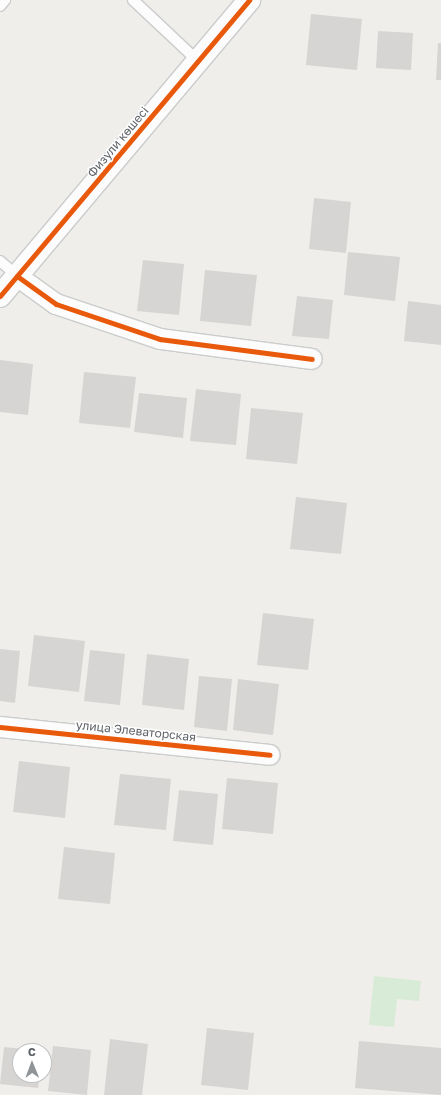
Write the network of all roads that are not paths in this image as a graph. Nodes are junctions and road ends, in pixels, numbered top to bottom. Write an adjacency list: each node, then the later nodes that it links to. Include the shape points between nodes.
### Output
1 (5, 0): 4 (lane)
2 (133, 0): 5 (lane)
3 (249, 0): 5 (street, Физули көшесі)
4 (0, 6)
5 (199, 62): 7 (street, Физули көшесі)
6 (0, 261): 7 (lane)
7 (17, 276): 8 (street, Физули көшесі); 9 (street, via 56,304 160,339)
8 (0, 296)
9 (312, 359)
10 (0, 727): 11 (street, улица Элеваторская)
11 (270, 755)

